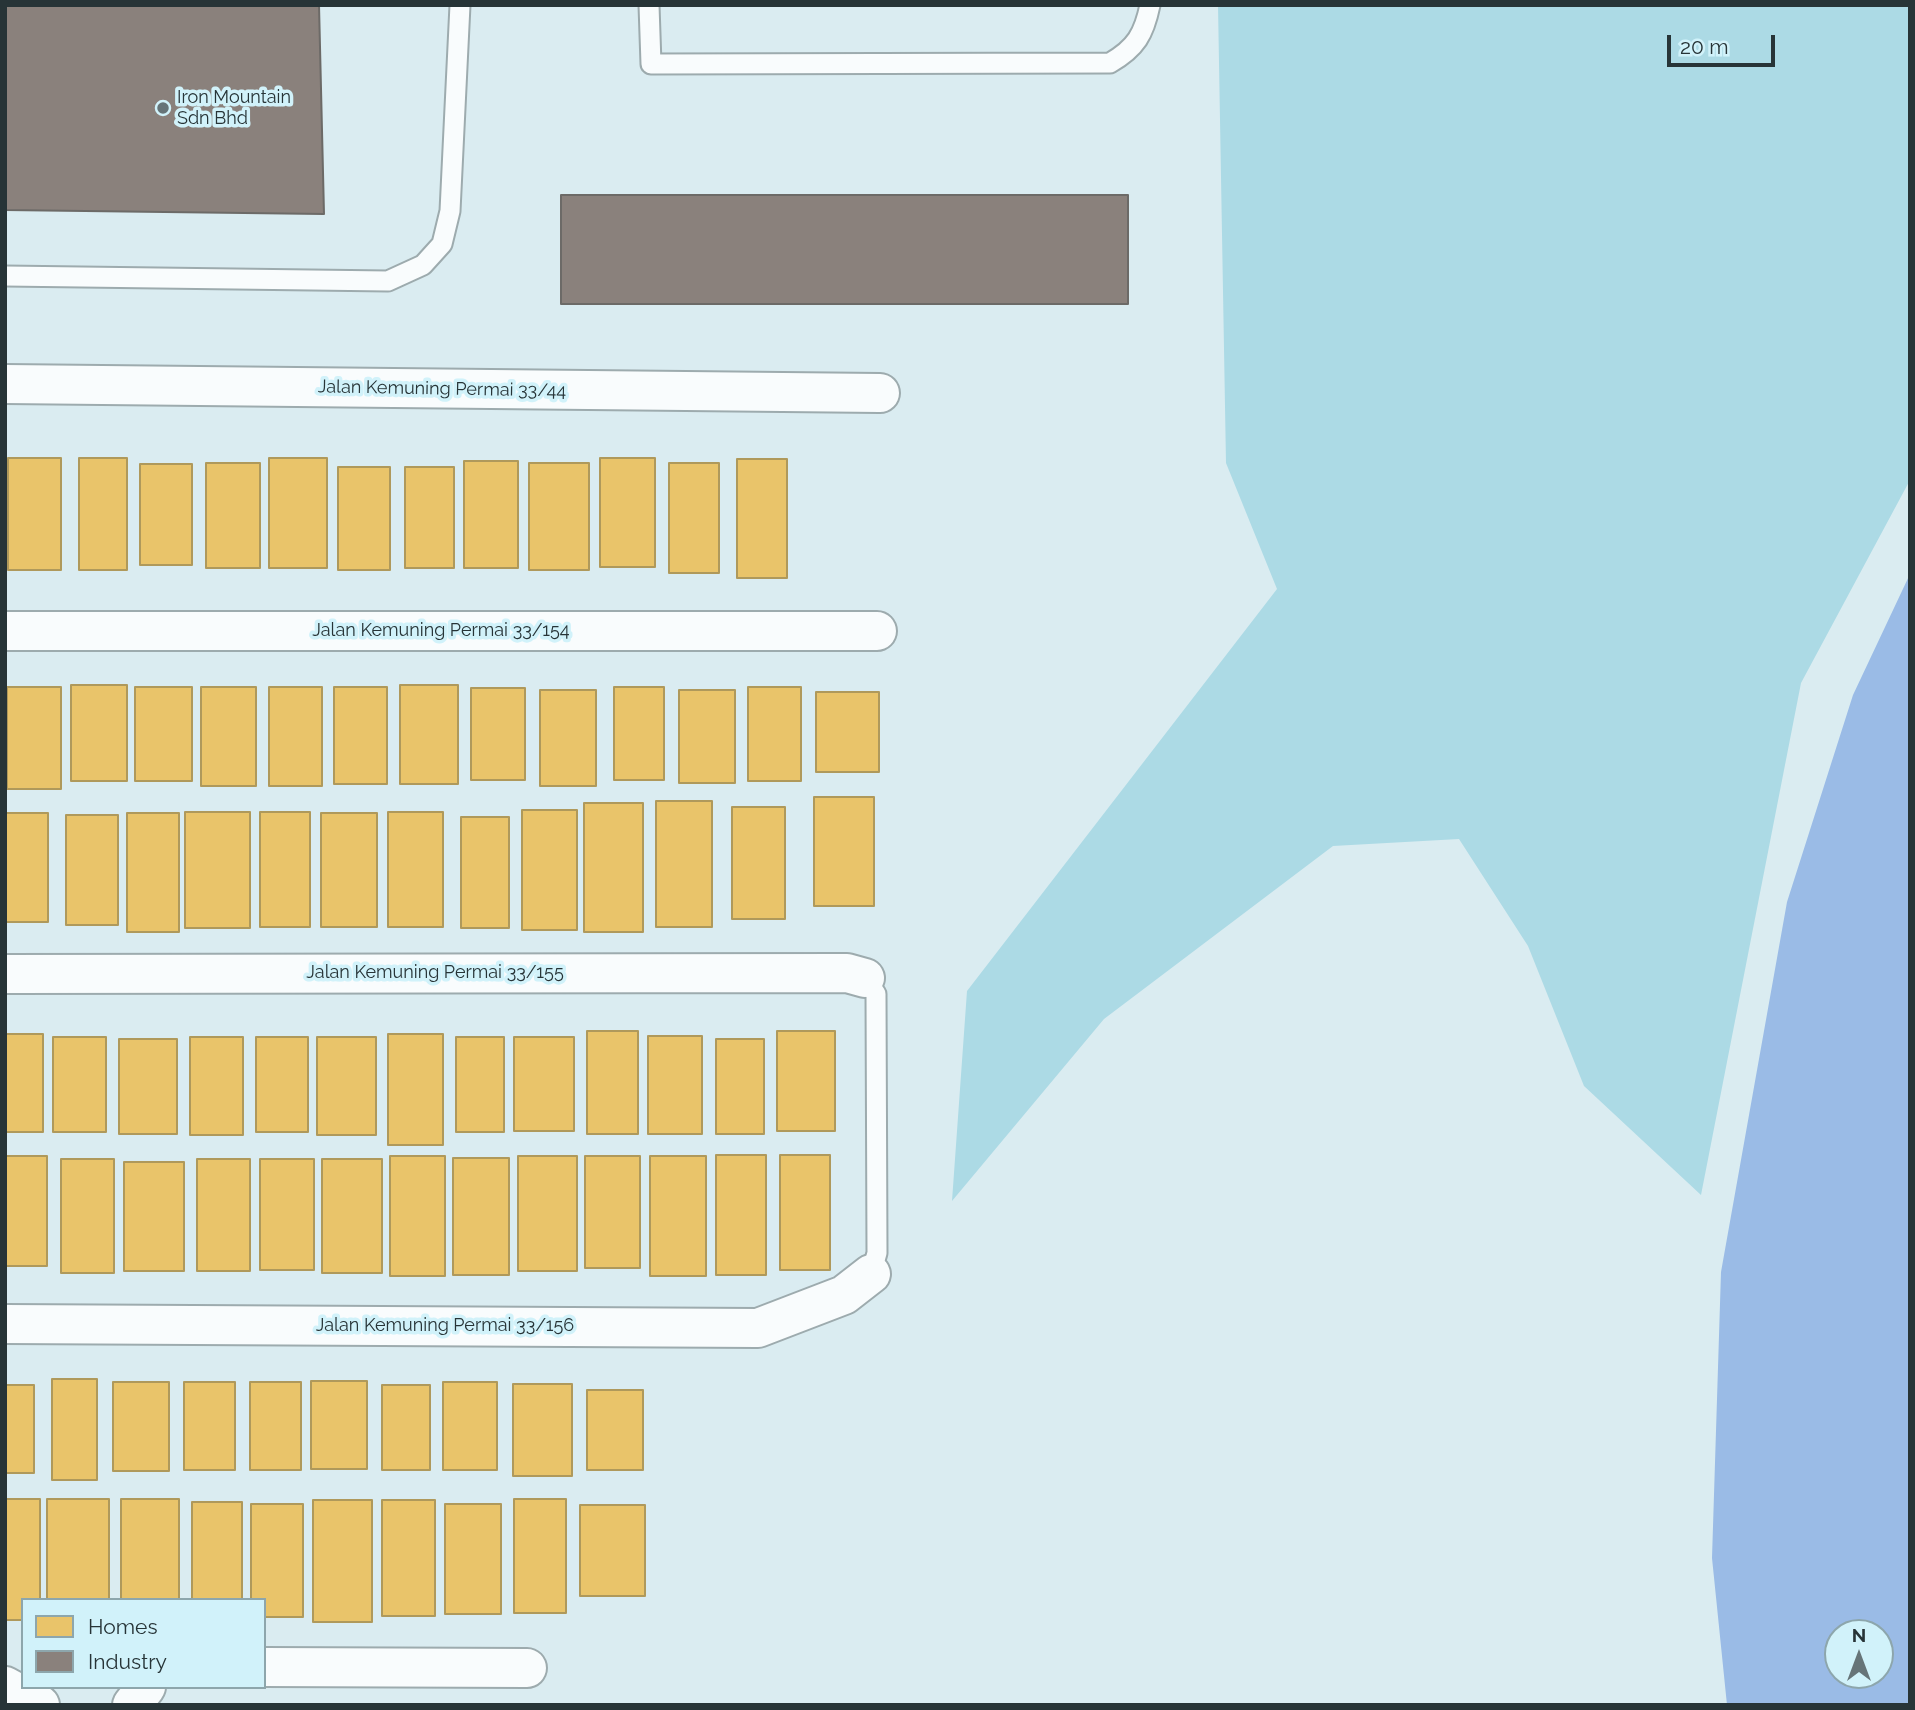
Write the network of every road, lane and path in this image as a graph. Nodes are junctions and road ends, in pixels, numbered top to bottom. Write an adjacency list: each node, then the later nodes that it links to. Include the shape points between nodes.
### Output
1 (460, 5): 4 (lane, via 450,211 442,244 423,265 388,281)
2 (649, 5): 3 (lane, via 651,64 1110,62 1127,53 1145,30)
3 (1150, 5)
4 (5, 276)
5 (5, 384): 6 (street, Jalan Kemuning Permai 33/44)
6 (880, 393)
7 (5, 631): 8 (street, Jalan Kemuning Permai 33/154)
8 (877, 631)
9 (5, 974): 10 (street, Jalan Kemuning Permai 33/155, via 847,973)
10 (865, 978): 11 (lane, via 876,994 877,1253)
11 (871, 1274): 12 (street, Jalan Kemuning Permai 33/156, via 844,1295 758,1328)
12 (5, 1324)
13 (266, 1667): 14 (street)
14 (527, 1668)
15 (5, 1686): 17 (street)
16 (144, 1689): 18 (street)
17 (40, 1705)
18 (132, 1705)

